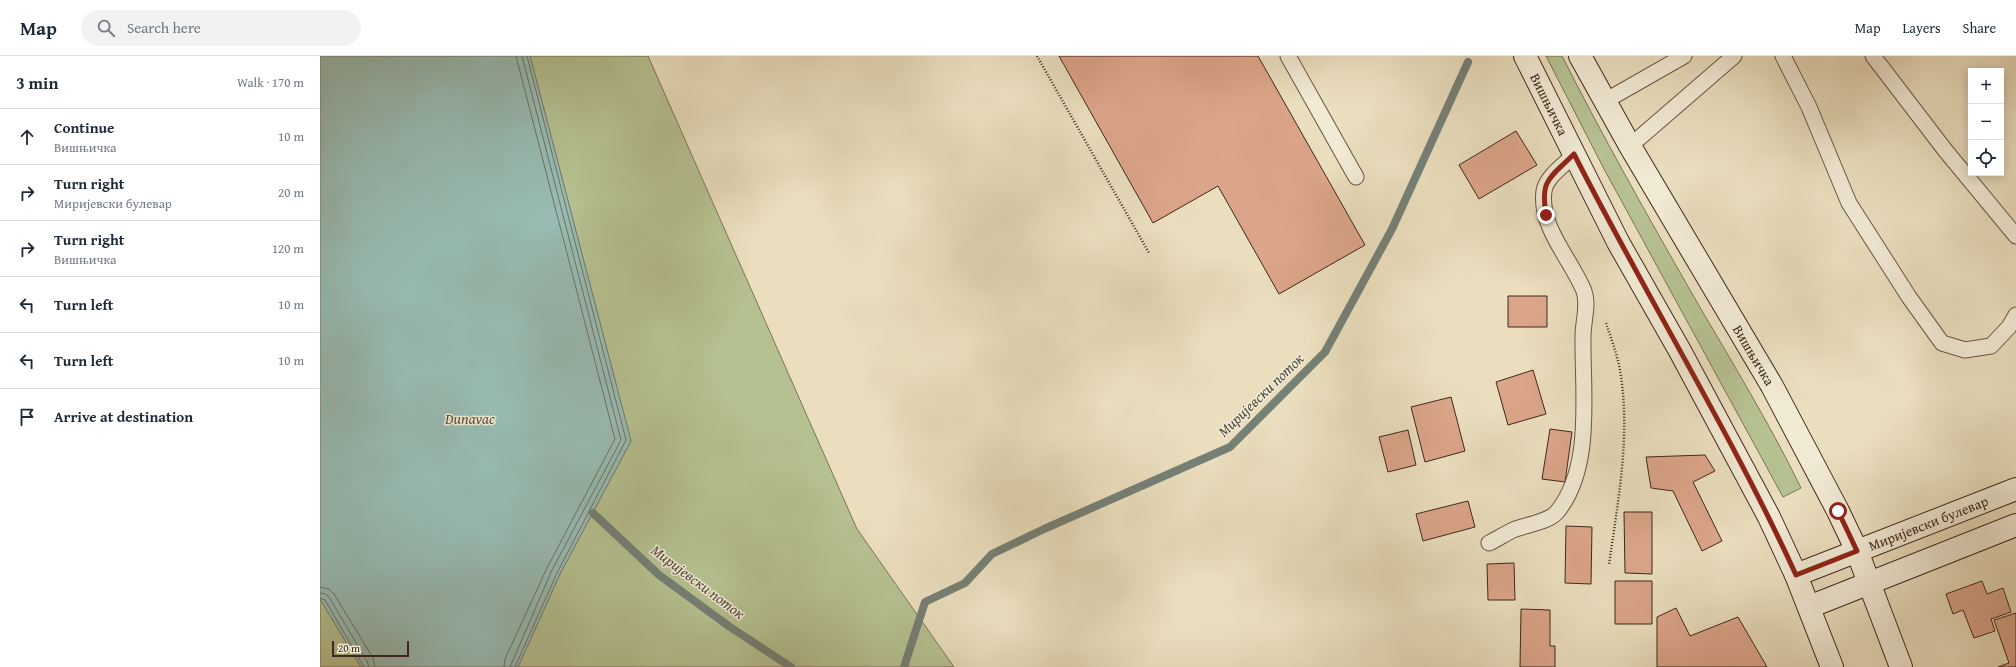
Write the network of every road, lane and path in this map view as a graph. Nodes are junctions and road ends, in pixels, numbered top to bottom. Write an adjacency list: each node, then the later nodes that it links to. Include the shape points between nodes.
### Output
1 (1037, 56): 14 (path)
2 (1288, 56): 12 (lane)
3 (1525, 56): 11 (street, Вишњичка)
4 (1580, 56): 9 (street, Вишњичка)
5 (1684, 56): 9 (lane)
6 (1734, 56): 10 (lane)
7 (1783, 56): 16 (lane, via 1810,107 1849,203 1909,297 1942,343 1965,350 1991,346 2009,327)
8 (1873, 56): 13 (lane, via 1945,150)
9 (1605, 101): 10 (street, Вишњичка)
10 (1630, 146): 20 (street, Вишњичка, via 1772,386)
11 (1574, 154): 15 (lane, via 1546,183 1544,202 1550,226); 22 (street, Вишњичка, via 1618,242 1760,500)
12 (1356, 177)
13 (2016, 236)
14 (1149, 253)
15 (1584, 292): 19 (lane, via 1586,306 1583,334 1583,428 1574,480 1567,496 1552,516 1513,530); 21 (path, via 1595,300 1604,317 1616,352 1623,393 1624,451)
16 (2016, 315)
17 (2016, 489): 20 (street, Миријевски булевар)
18 (2016, 525): 23 (street)
19 (1489, 543)
20 (1857, 551): 22 (street, Миријевски булевар); 23 (street, Вишњичка)
21 (1610, 565)
22 (1796, 575): 24 (street, Вишњичка)
23 (1870, 584): 24 (street); 26 (street, Вишњичка)
24 (1809, 607): 25 (street, Вишњичка)
25 (1832, 667)
26 (1901, 667)

